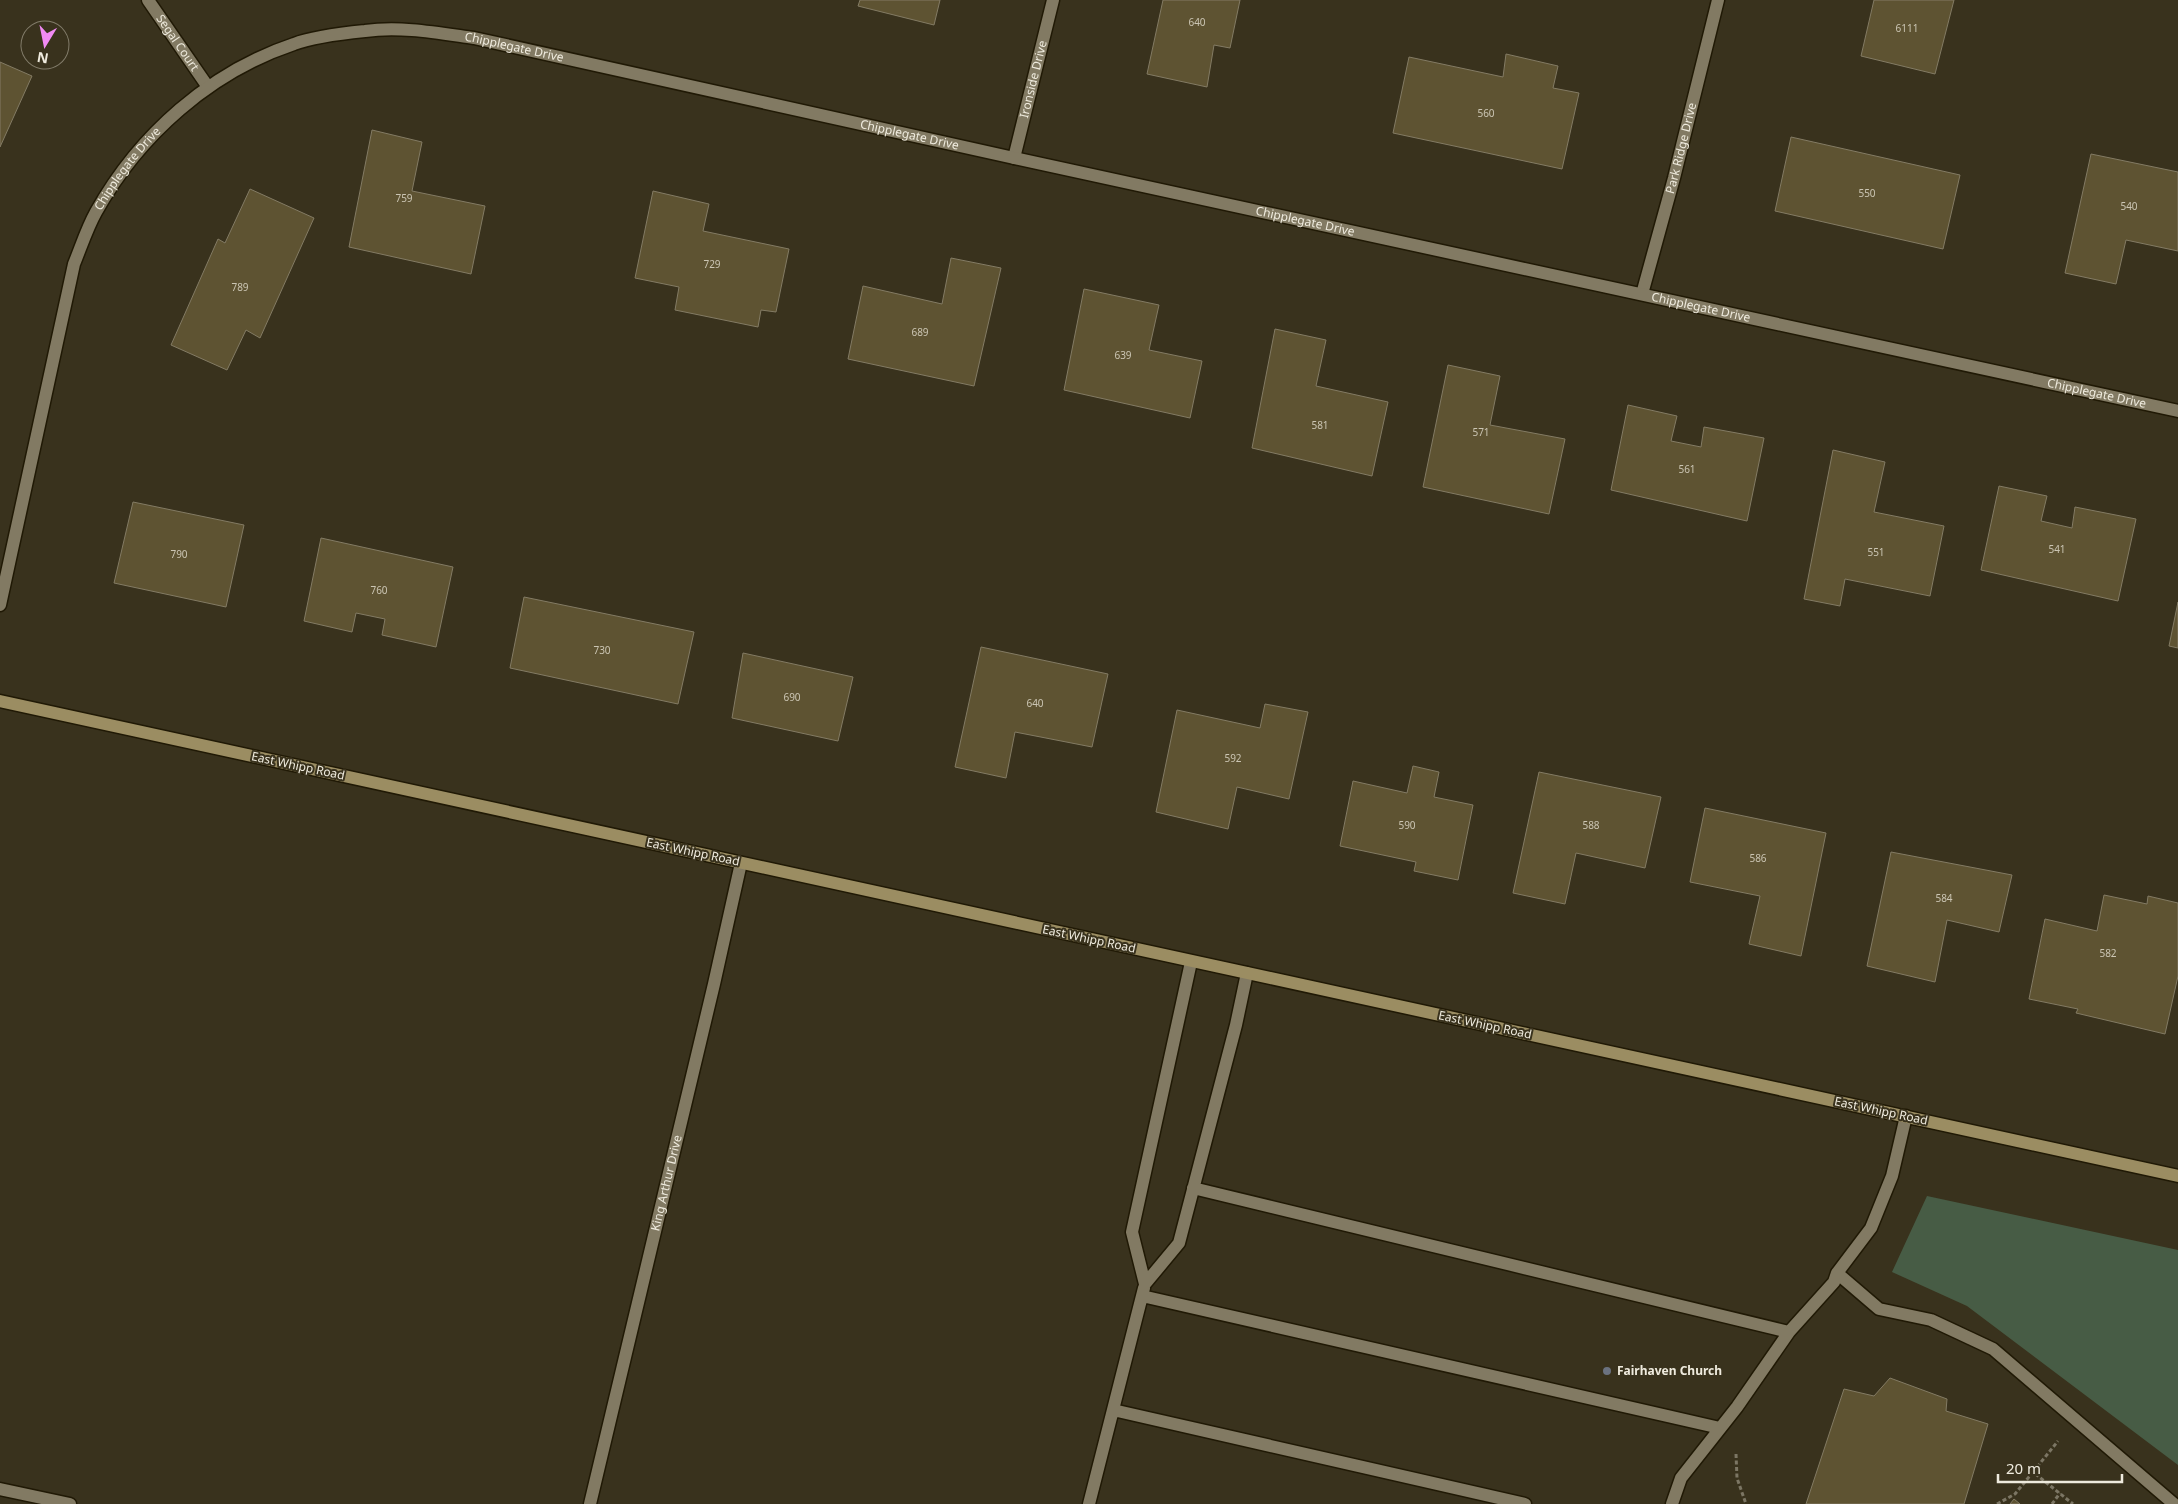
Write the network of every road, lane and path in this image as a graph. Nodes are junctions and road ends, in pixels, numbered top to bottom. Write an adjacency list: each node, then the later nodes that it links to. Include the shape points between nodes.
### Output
1 (148, 0): 4 (street, Segal Court)
2 (1053, 0): 5 (street, Ironside Drive)
3 (1718, 0): 6 (street, Park Ridge Drive)
4 (208, 87): 5 (street, Chipplegate Drive, via 247,64 295,43 366,30 420,30 474,38); 8 (street, Chipplegate Drive, via 172,115 134,155 96,213 74,264)
5 (1014, 158): 6 (street, Chipplegate Drive)
6 (1642, 294): 7 (street, Chipplegate Drive)
7 (2178, 411)
8 (0, 605)
9 (0, 701): 10 (main road, East Whipp Road)
10 (741, 863): 11 (main road, East Whipp Road); 26 (street, King Arthur Drive)
11 (1191, 962): 12 (main road, East Whipp Road); 17 (street, via 1132,1232)
12 (1247, 973): 13 (main road, East Whipp Road); 15 (street)
13 (1906, 1116): 14 (main road, East Whipp Road); 16 (street, via 1892,1176 1871,1228)
14 (2178, 1176)
15 (1193, 1188): 17 (street, via 1179,1243); 18 (street)
16 (1837, 1273): 18 (street, via 1834,1282); 20 (street, via 1879,1309 1931,1320 1993,1349)
17 (1143, 1290): 19 (street); 21 (street)
18 (1789, 1332): 21 (street)
19 (1113, 1410): 27 (street); 28 (street)
20 (2076, 1420): 22 (path); 33 (street)
21 (1720, 1428): 29 (street, via 1681,1478)
22 (2033, 1472): 24 (path); 30 (path, via 2015,1494)
23 (0, 1489): 25 (street)
24 (2060, 1493): 31 (path); 32 (path)
25 (70, 1504)
26 (590, 1504)
27 (1089, 1504)
28 (1525, 1504)
29 (1672, 1504)
30 (1997, 1504)
31 (2052, 1504)
32 (2073, 1504)
33 (2174, 1504)

